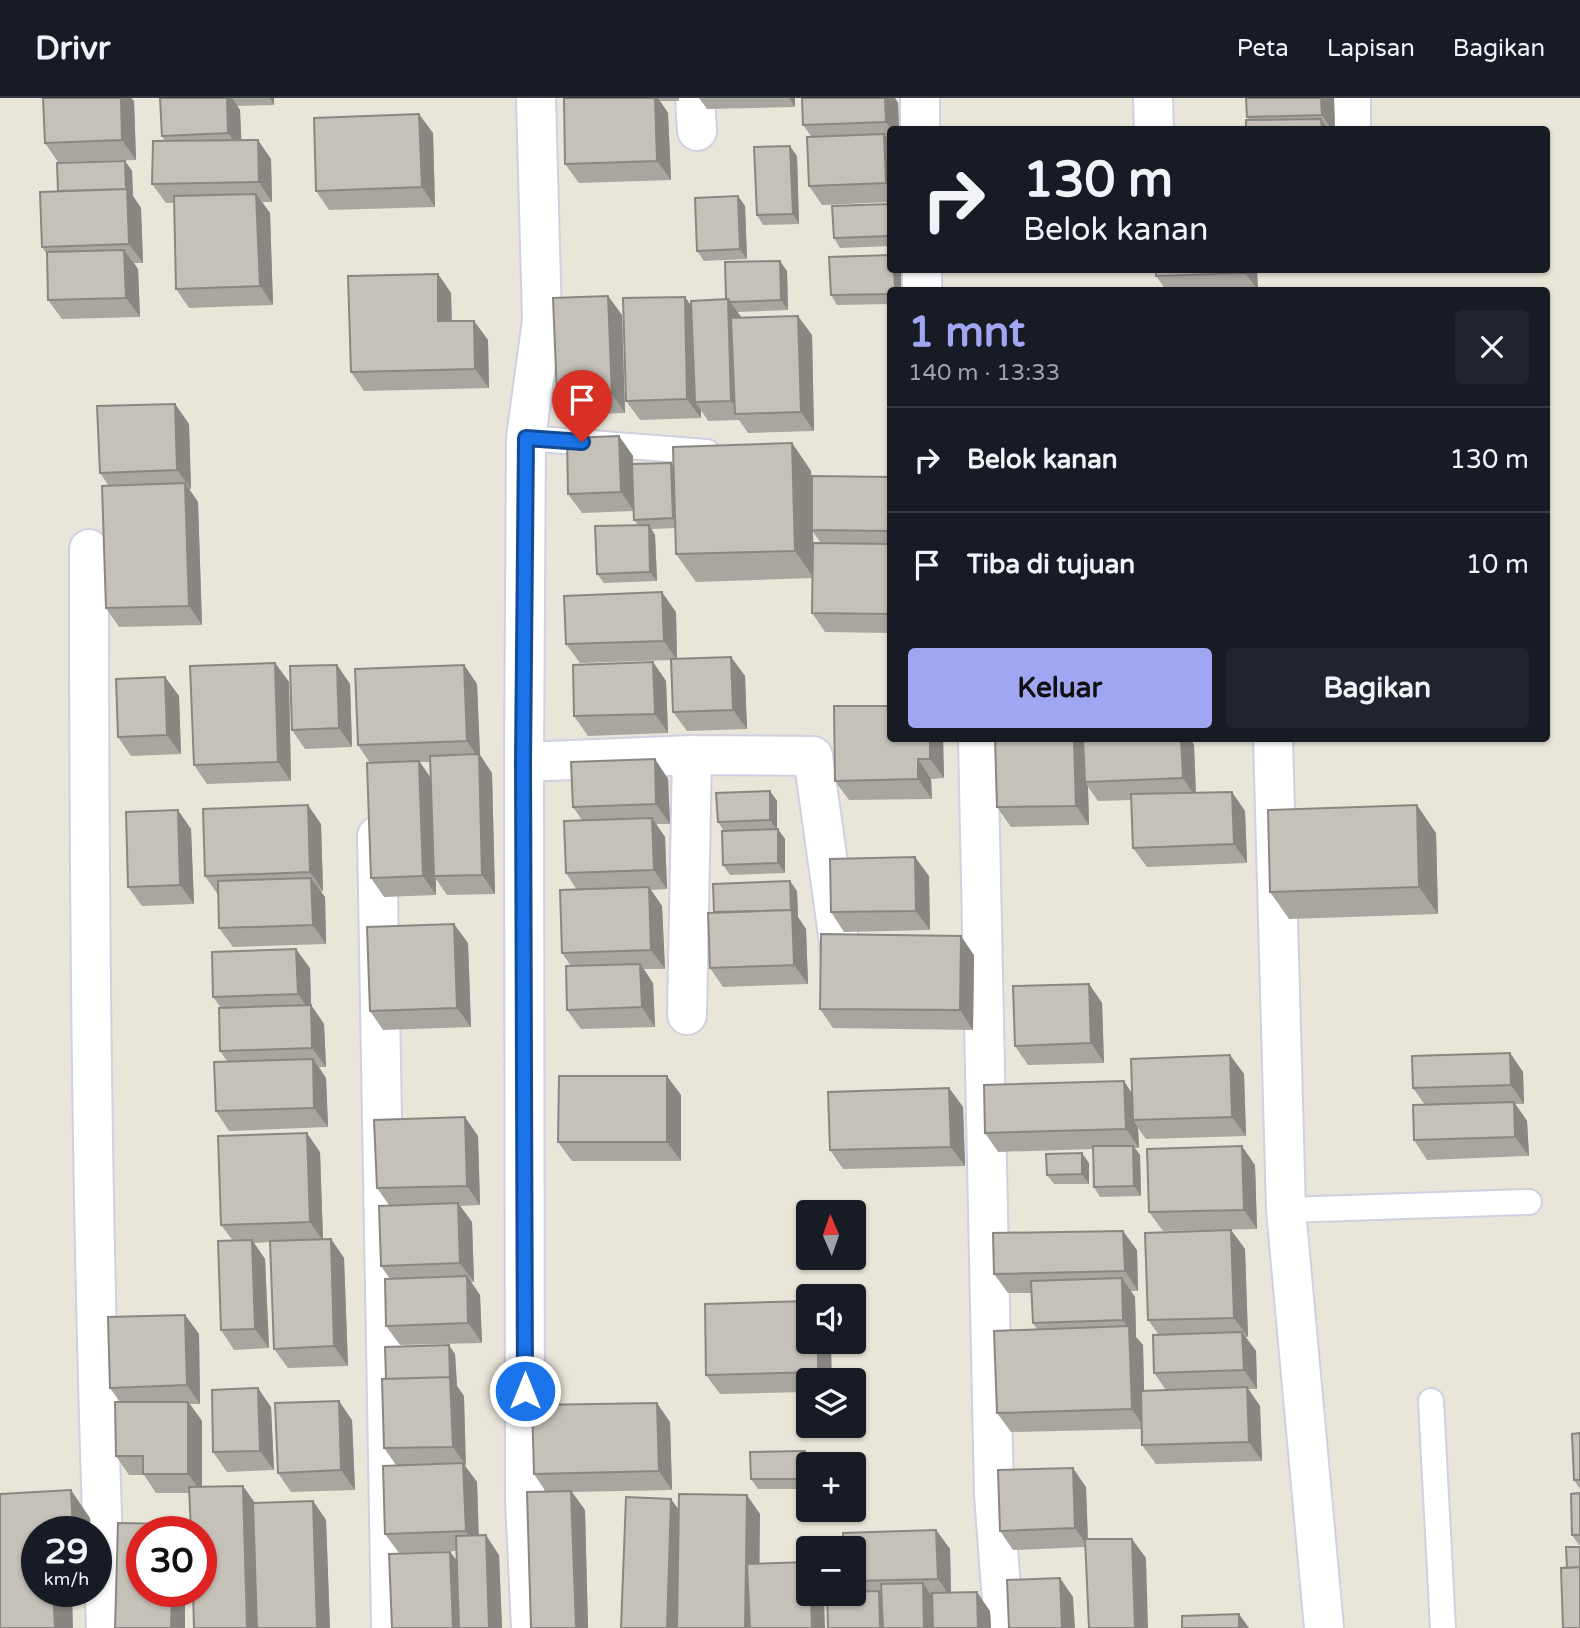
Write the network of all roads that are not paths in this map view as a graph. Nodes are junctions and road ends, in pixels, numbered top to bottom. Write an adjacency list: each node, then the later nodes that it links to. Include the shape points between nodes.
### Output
1 (536, 98): 8 (street, via 542,320)
2 (920, 98): 5 (street)
3 (1153, 98): 6 (street)
4 (1350, 98): 7 (street)
5 (920, 126)
6 (1154, 126)
7 (1351, 126)
8 (526, 438): 9 (lane); 14 (street)
9 (733, 454)
10 (89, 549): 21 (street, via 89,887)
11 (978, 742): 24 (street, via 994,1495)
12 (1273, 742): 19 (street)
13 (692, 755): 14 (street); 16 (street, via 813,756); 17 (street)
14 (523, 762): 23 (street, via 525,1500)
15 (377, 811): 22 (street)
16 (840, 949)
17 (687, 1015)
18 (1529, 1202): 19 (lane)
19 (1286, 1210): 25 (street)
20 (1431, 1401): 26 (lane)
21 (106, 1628)
22 (391, 1628)
23 (531, 1628)
24 (1004, 1628)
25 (1324, 1628)
26 (1443, 1628)

